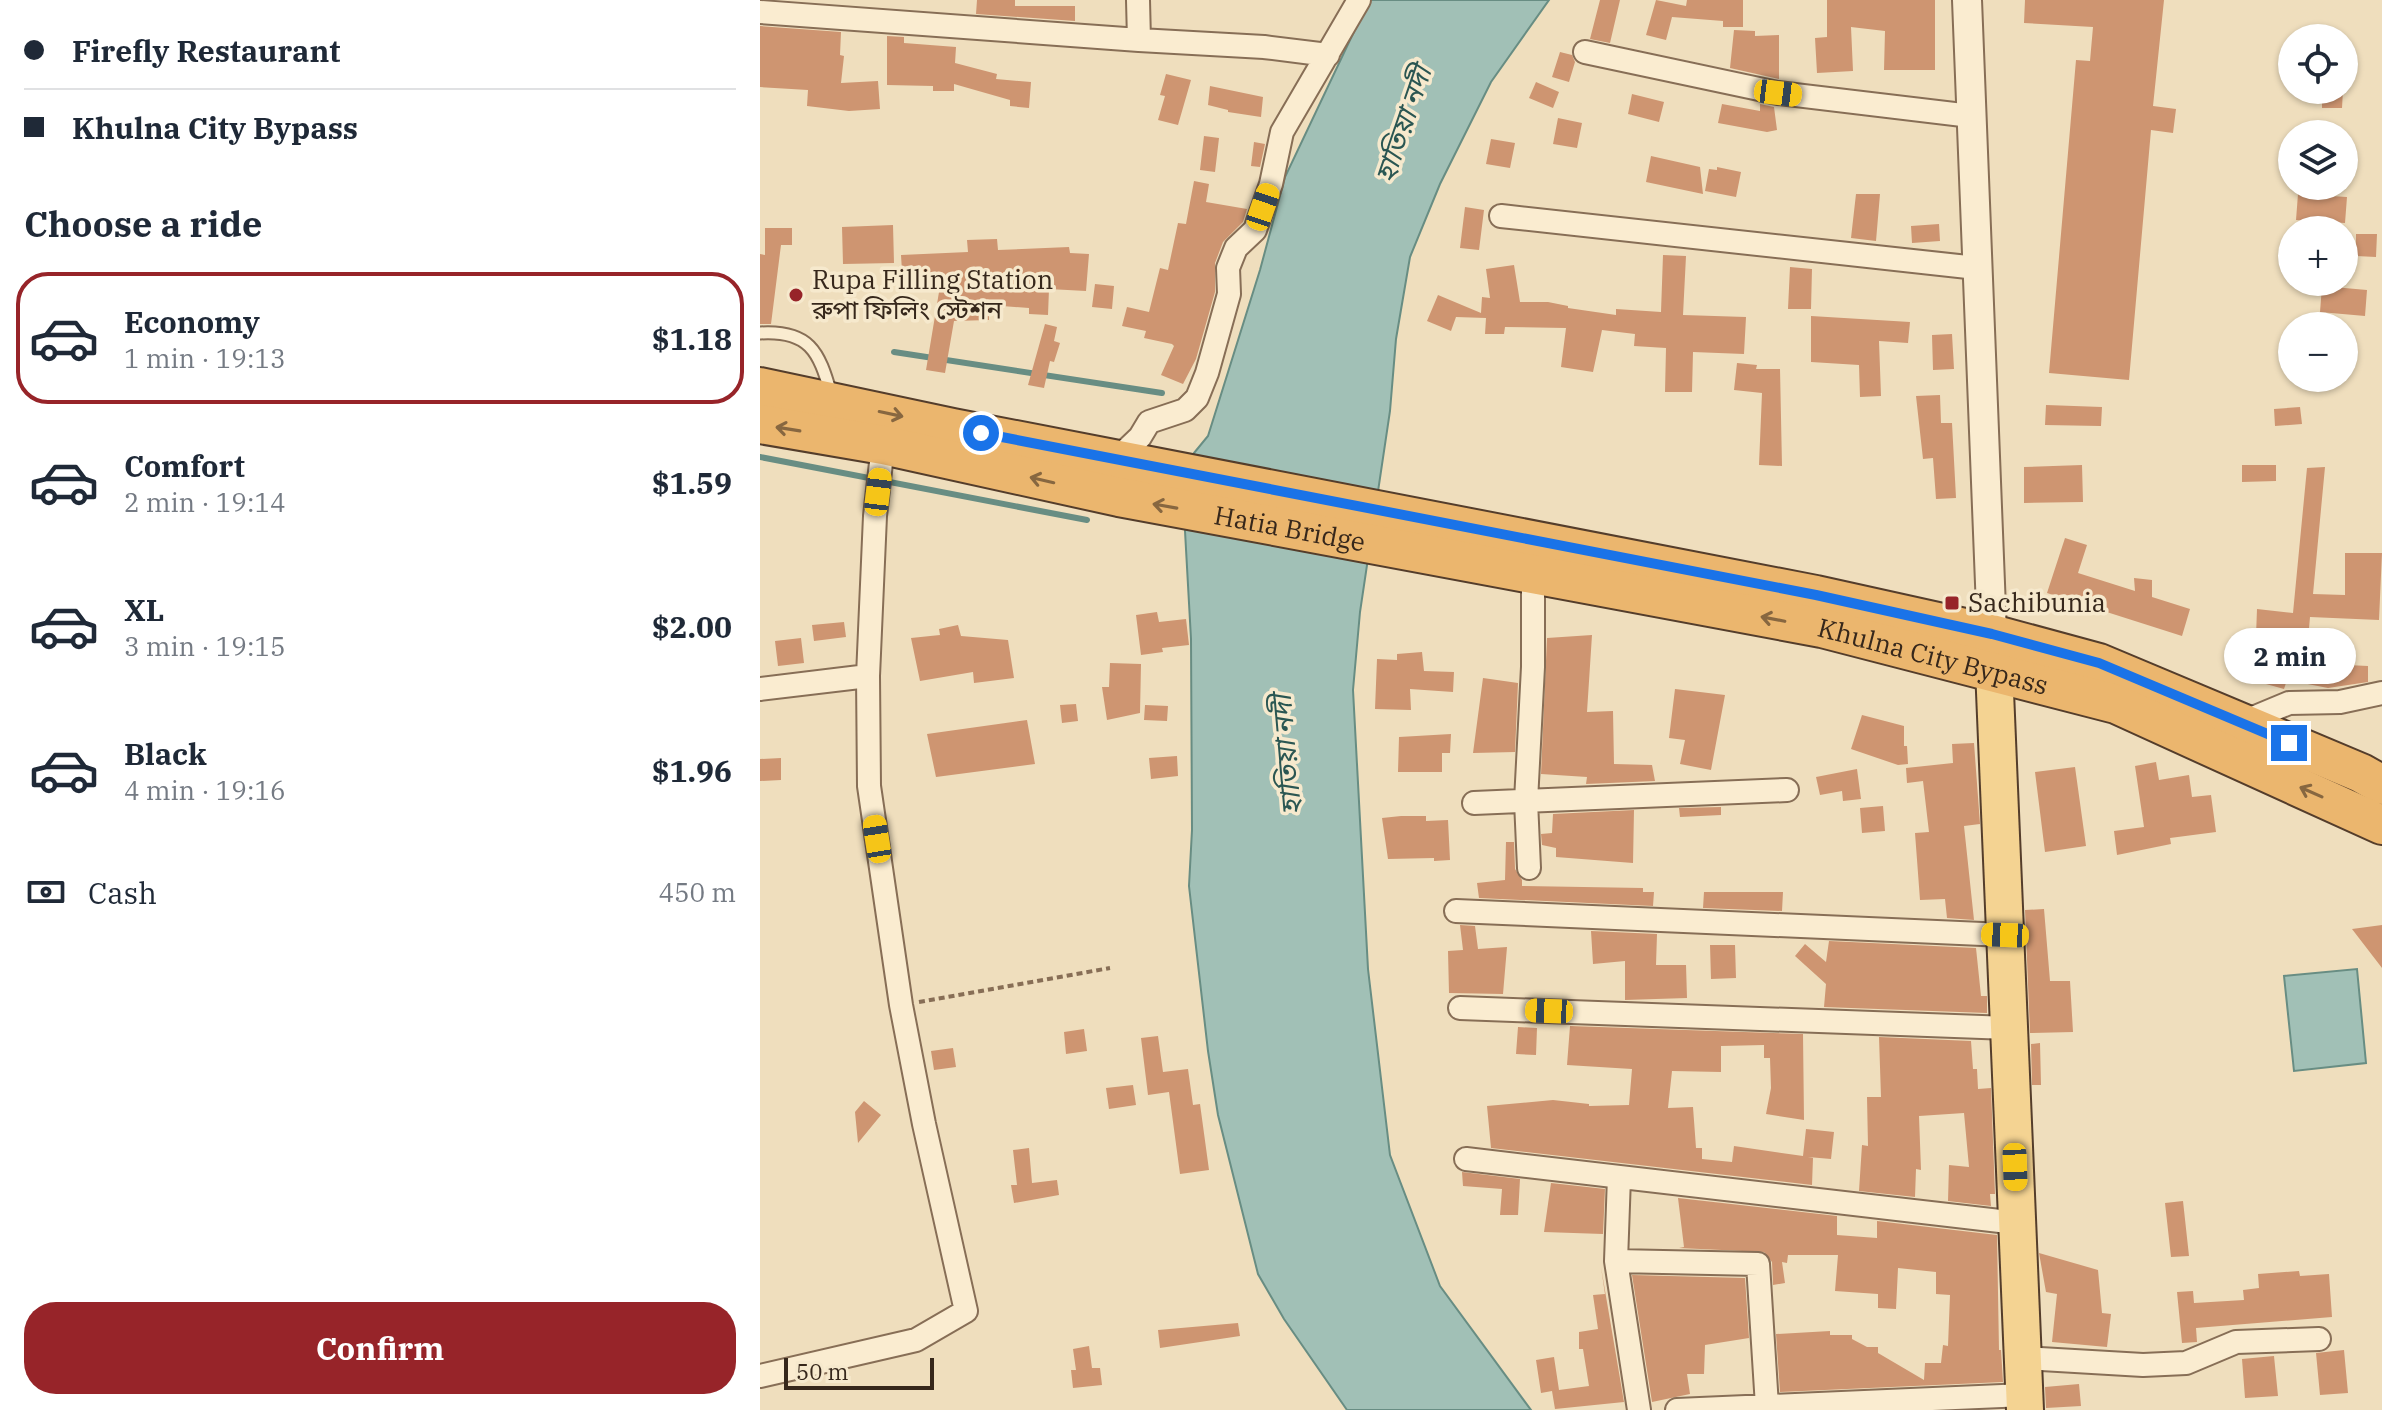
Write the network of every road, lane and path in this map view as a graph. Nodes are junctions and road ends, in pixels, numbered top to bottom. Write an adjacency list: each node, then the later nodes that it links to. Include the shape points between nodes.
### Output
1 (1138, 0): 5 (street)
2 (1359, 0): 7 (street)
3 (1967, 0): 8 (street)
4 (760, 12): 5 (street)
5 (1139, 40): 7 (street)
6 (1585, 52): 8 (street, via 1778,93)
7 (1328, 55): 16 (street, via 1282,132 1255,230 1236,248 1228,268 1229,294 1197,398 1185,410 1149,422)
8 (1971, 116): 10 (street)
9 (1501, 216): 10 (street)
10 (1977, 268): 19 (street)
11 (760, 333): 13 (lane, via 805,340 825,371)
12 (760, 387): 13 (highway)
13 (834, 402): 16 (highway, one-way to 16)
14 (760, 424): 15 (highway, one-way to 14)
15 (883, 445): 17 (highway, Hatia Bridge, one-way to 15, via 1119,497); 21 (street)
16 (1122, 458): 17 (highway, Hatia Bridge)
17 (1464, 544): 18 (highway, Khulna City Bypass); 19 (highway, Khulna City Bypass, via 1816,595)
18 (1533, 573): 20 (highway, Khulna City Bypass, one-way to 18, via 1822,628); 27 (street)
19 (1992, 634): 20 (main road); 24 (highway, Khulna City Bypass, via 2099,663)
20 (1994, 673): 29 (highway, Khulna City Bypass, one-way to 20, via 2116,704); 32 (main road)
21 (868, 676): 22 (street); 34 (street, via 869,786)
22 (760, 689)
23 (2382, 693): 24 (street, via 2340,702 2289,703)
24 (2241, 723): 25 (highway, Khulna City Bypass)
25 (2382, 785)
26 (1787, 790): 27 (street)
27 (1526, 801): 28 (street); 30 (street)
28 (1474, 803)
29 (2382, 825)
30 (1529, 868)
31 (1456, 911): 32 (street)
32 (2005, 935): 36 (main road)
33 (1110, 968): 34 (path)
34 (901, 1005): 43 (street, via 966,1311 916,1340)
35 (1460, 1008): 36 (street)
36 (2009, 1028): 39 (main road)
37 (1466, 1159): 38 (street)
38 (1619, 1177): 39 (street); 40 (street)
39 (2017, 1223): 42 (main road)
40 (1616, 1261): 45 (street, via 1758,1264); 46 (street)
41 (2319, 1339): 42 (street, via 2236,1342 2186,1363)
42 (2023, 1358): 44 (main road)
43 (760, 1376)
44 (2025, 1403): 45 (street)
45 (1767, 1406): 47 (street)
46 (1639, 1410)
47 (1677, 1410)

